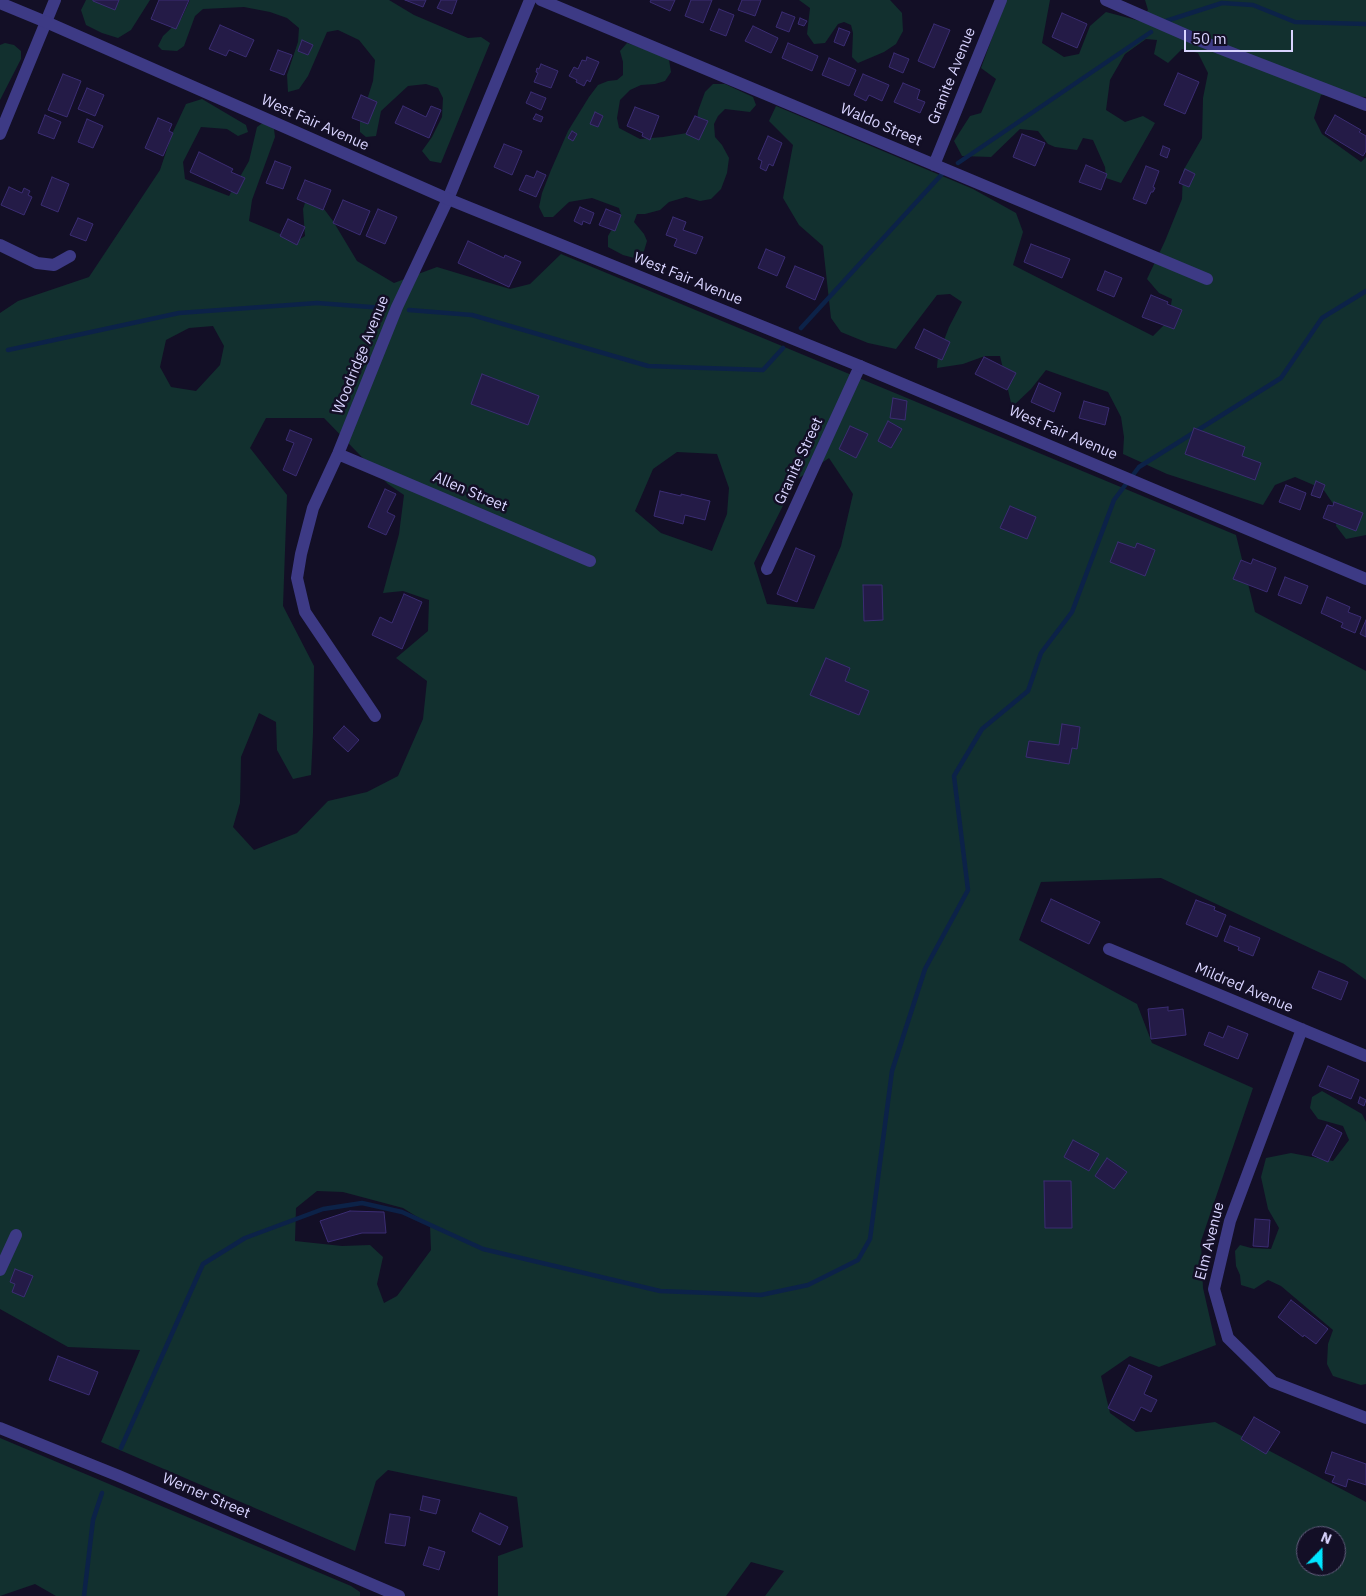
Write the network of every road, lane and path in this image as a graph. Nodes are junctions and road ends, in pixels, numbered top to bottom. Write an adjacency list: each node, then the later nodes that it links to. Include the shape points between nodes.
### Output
1 (55, 0): 7 (street)
2 (530, 0): 11 (street, Woodridge Avenue)
3 (541, 0): 10 (street, Waldo Street)
4 (1001, 0): 10 (street, Granite Avenue)
5 (1106, 0): 8 (street)
6 (0, 3): 7 (street, West Fair Avenue)
7 (46, 22): 9 (street); 11 (street, West Fair Avenue)
8 (1366, 106)
9 (0, 134)
10 (934, 165): 14 (street, Waldo Street)
11 (448, 199): 15 (street, West Fair Avenue); 16 (street, Woodridge Avenue, via 397,306)
12 (0, 245): 13 (street, via 37,263 54,265)
13 (70, 256)
14 (1207, 279)
15 (860, 366): 18 (street, Granite Street); 19 (street, West Fair Avenue)
16 (338, 454): 17 (street, Allen Street); 20 (street, Woodridge Avenue, via 313,508 297,578 305,612)
17 (590, 561)
18 (767, 569)
19 (1366, 579)
20 (375, 716)
21 (1109, 949): 22 (street, Mildred Avenue)
22 (1302, 1029): 23 (street, Mildred Avenue); 26 (street, Elm Avenue, via 1230,1221 1214,1289 1228,1338 1273,1382)
23 (1366, 1056)
24 (16, 1235): 25 (street)
25 (0, 1270)
26 (1366, 1418)
27 (0, 1428): 28 (street, Werner Street)
28 (399, 1596)

